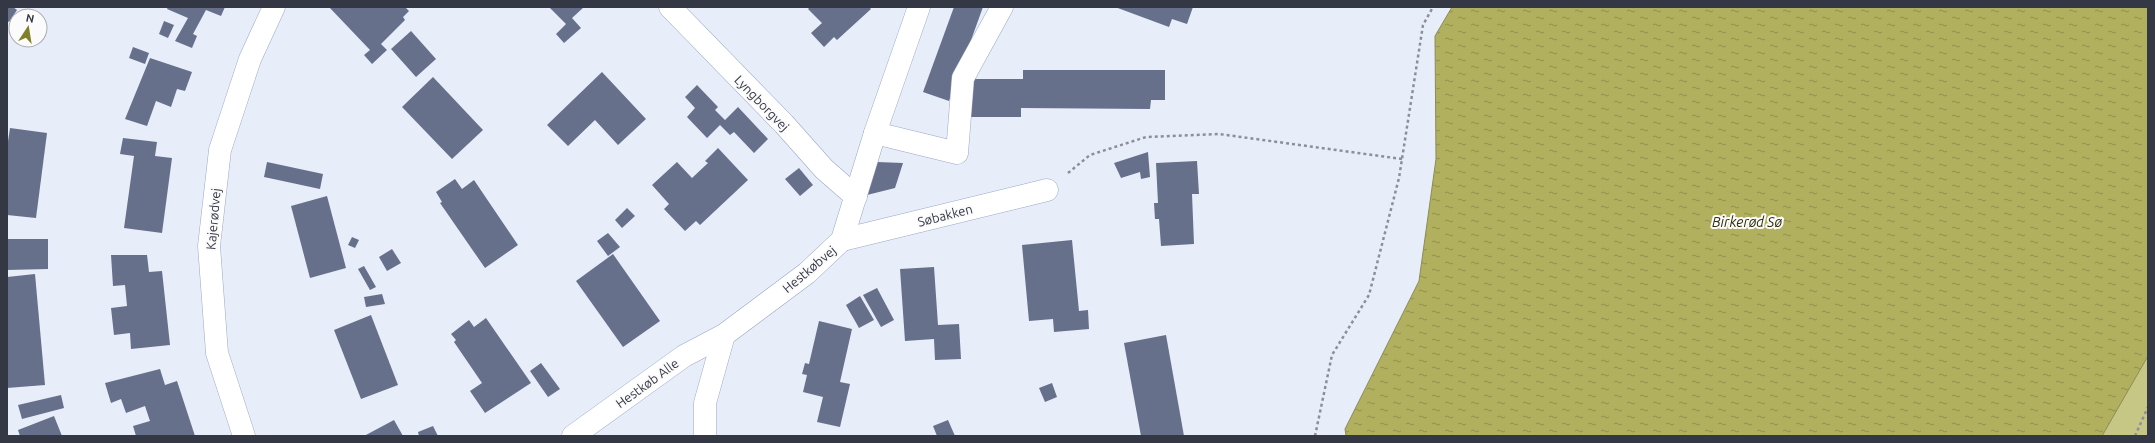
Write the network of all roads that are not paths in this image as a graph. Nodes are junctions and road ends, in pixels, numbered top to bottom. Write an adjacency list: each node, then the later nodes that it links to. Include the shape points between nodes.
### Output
1 (274, 7): 10 (street, Kajerødvej, via 250,59 220,150 208,246 217,353)
2 (670, 7): 7 (street, Lyngborgvej, via 784,124 824,169)
3 (919, 7): 5 (street, Hestkøbvej)
4 (1002, 7): 5 (street, via 963,78 957,153)
5 (875, 133): 7 (street, Hestkøbvej)
6 (1047, 190): 8 (street, Søbakken)
7 (856, 197): 8 (street, Hestkøbvej)
8 (842, 240): 9 (street, Hestkøbvej, via 807,273)
9 (724, 335): 11 (street, Hestkøb Alle, via 684,356); 12 (street, via 705,404)
10 (244, 436)
11 (573, 436)
12 (705, 436)

